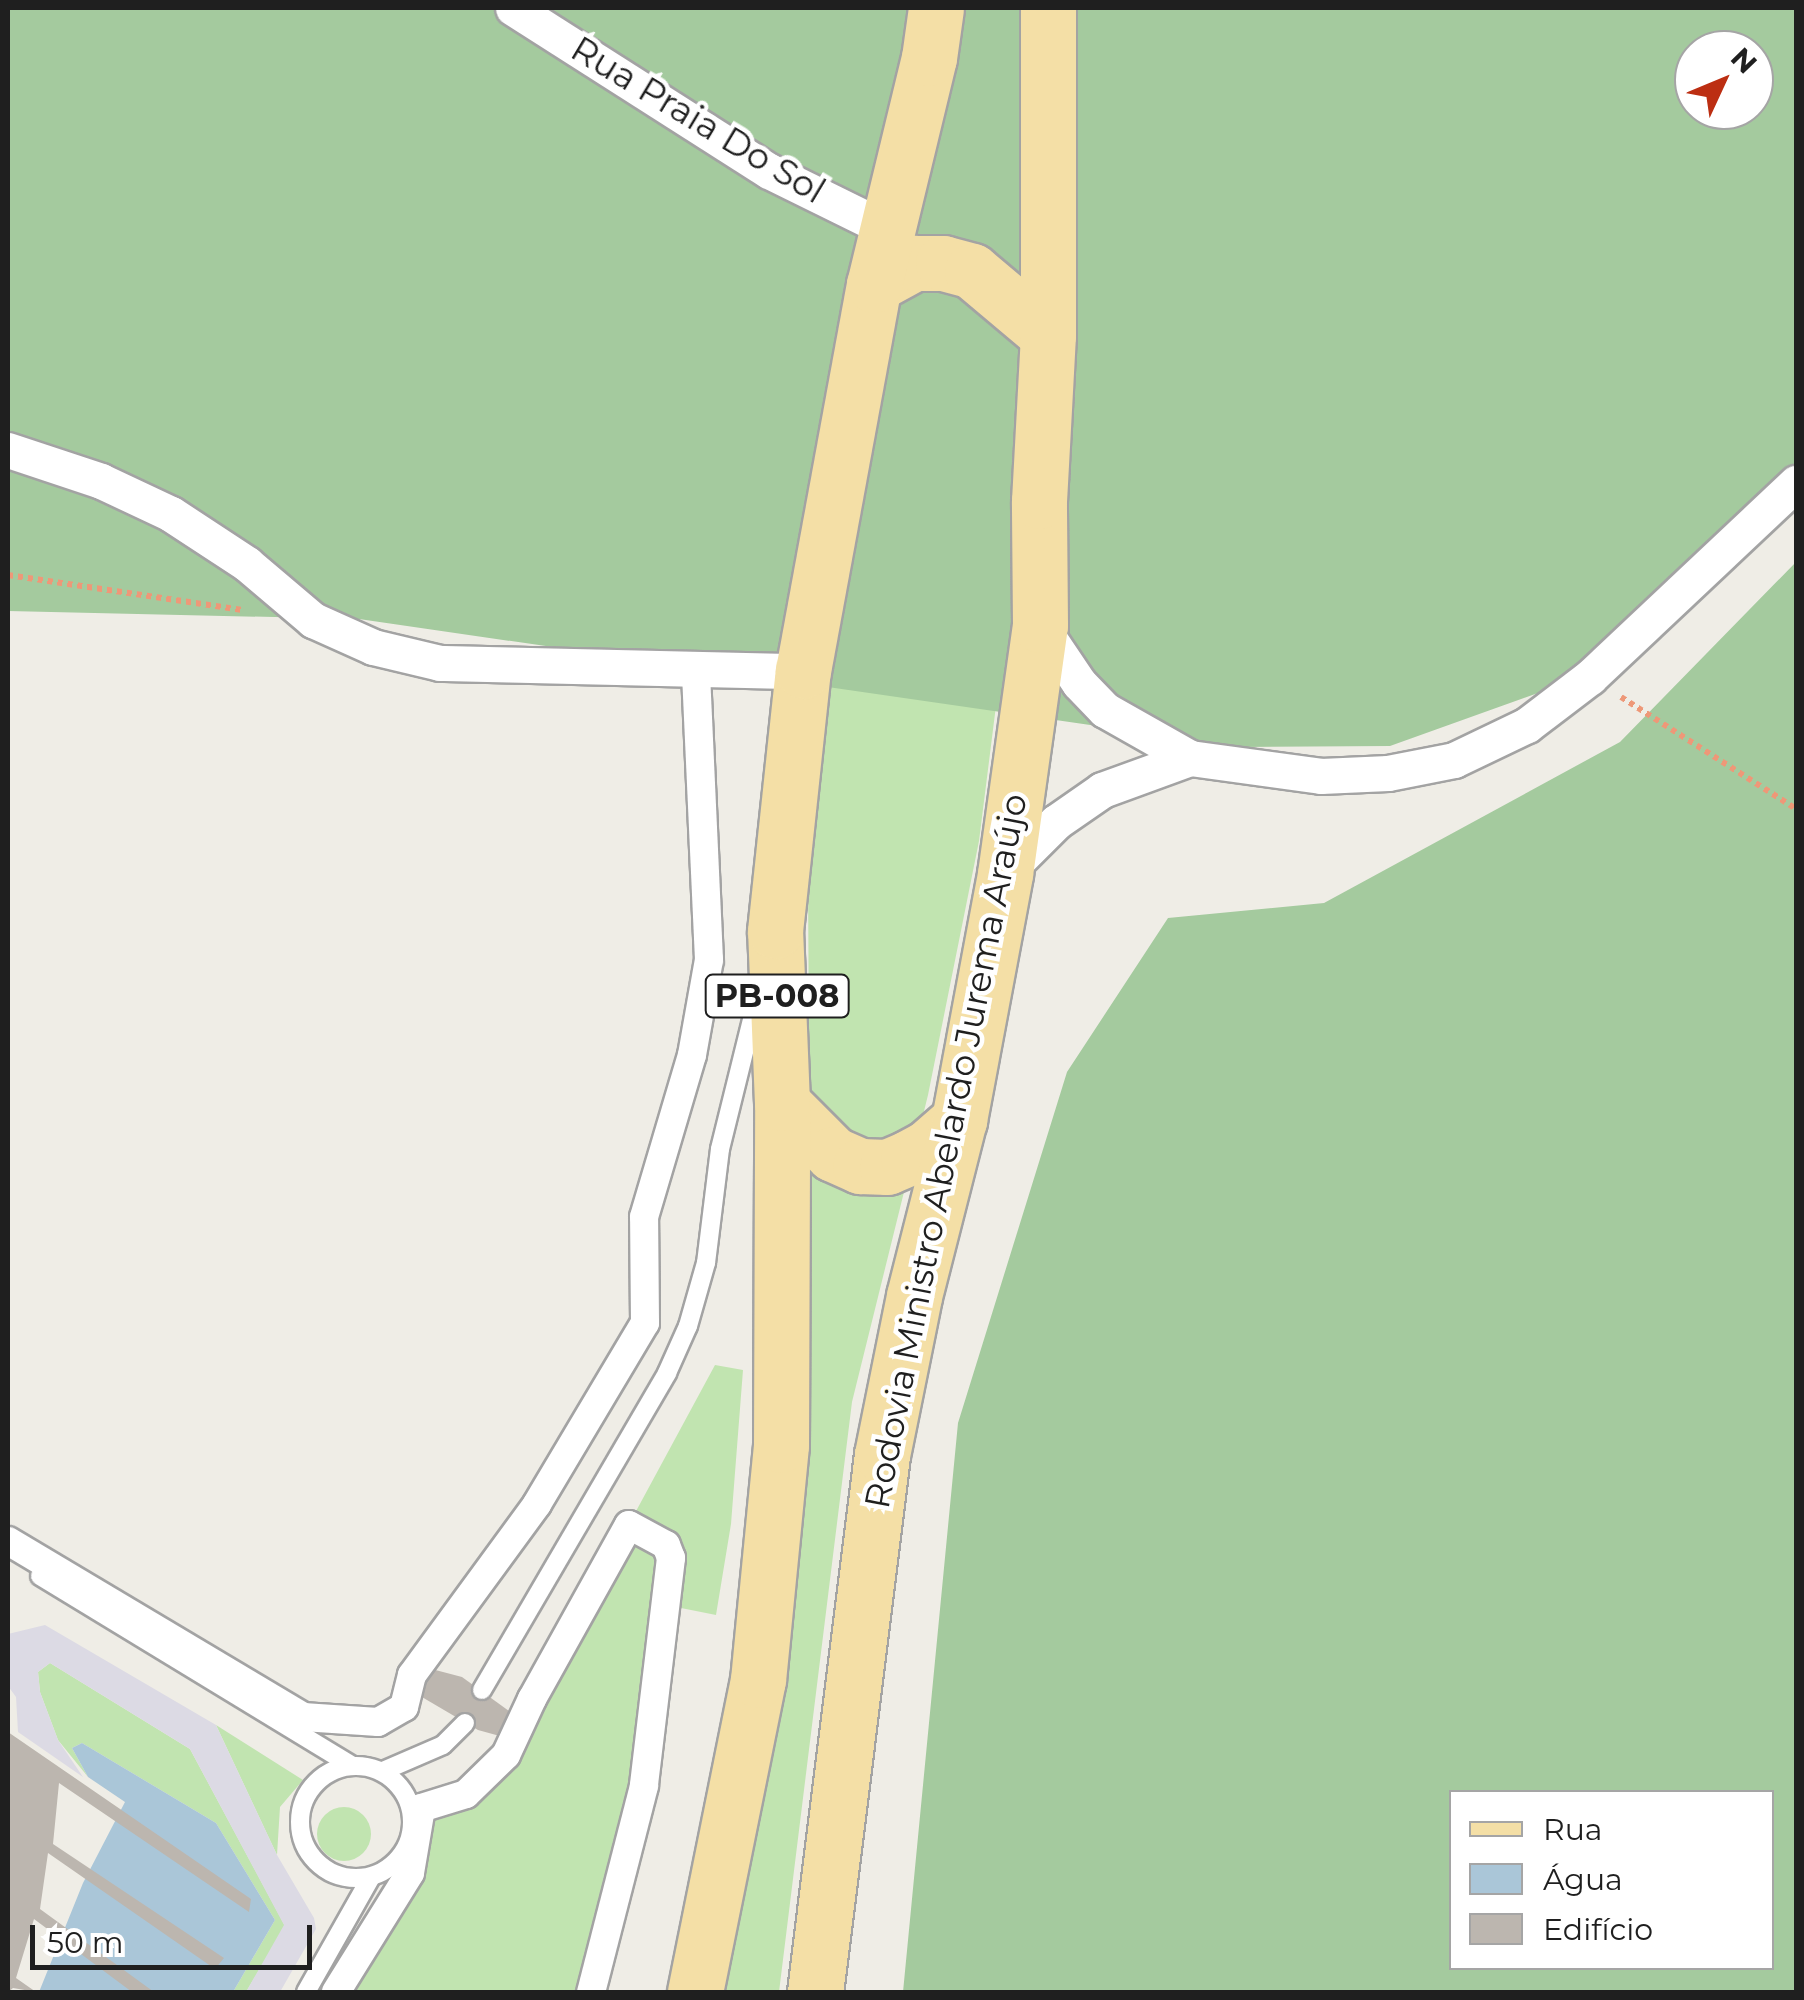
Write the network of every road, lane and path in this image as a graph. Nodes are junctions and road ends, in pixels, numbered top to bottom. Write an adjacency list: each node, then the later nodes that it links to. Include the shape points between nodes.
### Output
1 (513, 8): 4 (street, Rua Praia Do Sol, via 769,171)
2 (936, 8): 4 (main road, PB-008)
3 (1048, 8): 6 (main road, Rodovia Ministro Abelardo Jurema Araújo)
4 (885, 228): 5 (main road, PB-008)
5 (874, 285): 6 (main road, via 914,263 972,270); 12 (main road, PB-008)
6 (1048, 335): 11 (main road, Rodovia Ministro Abelardo Jurema Araújo)
7 (8, 450): 10 (street, via 101,481 171,514 246,564)
8 (1796, 483): 14 (street)
9 (8, 574): 10 (path)
10 (312, 620): 13 (street, via 373,647 440,664)
11 (1040, 625): 15 (street, via 1104,710); 17 (main road, Rodovia Ministro Abelardo Jurema Araújo)
12 (803, 671): 13 (street); 18 (main road, PB-008)
13 (696, 672): 21 (street, via 709,960 692,1055 644,1216 645,1323 536,1504 412,1675 404,1706 378,1722 303,1717)
14 (1590, 678): 15 (street, via 1527,725 1454,760 1388,773 1321,776); 16 (path)
15 (1190, 758): 17 (street, via 1102,790 1056,822)
16 (1796, 809)
17 (1004, 874): 20 (main road, Rodovia Ministro Abelardo Jurema Araújo)
18 (774, 931): 19 (main road, PB-008); 23 (lane, via 720,1150 706,1264 688,1326)
19 (782, 1103): 20 (main road, via 833,1154 860,1166 887,1167 908,1158); 31 (main road, PB-008, via 781,1445 762,1641)
20 (959, 1120): 32 (main road, Rodovia Ministro Abelardo Jurema Araújo, via 882,1455)
21 (8, 1541)
22 (8, 1556): 25 (lane)
23 (482, 1690)
24 (465, 1722): 26 (lane, via 443,1745)
25 (351, 1765): 26 (lane); 27 (lane, via 318,1779 307,1793 300,1829 317,1863 352,1878)
26 (383, 1772): 27 (lane, via 408,1801 410,1838 388,1868)
27 (371, 1877): 28 (lane)
28 (306, 1992)
29 (336, 1992): 30 (street, via 410,1873 421,1808 466,1794 506,1756 629,1526 666,1545 671,1558 644,1786)
30 (591, 1992)
31 (695, 1992)
32 (815, 1992)

